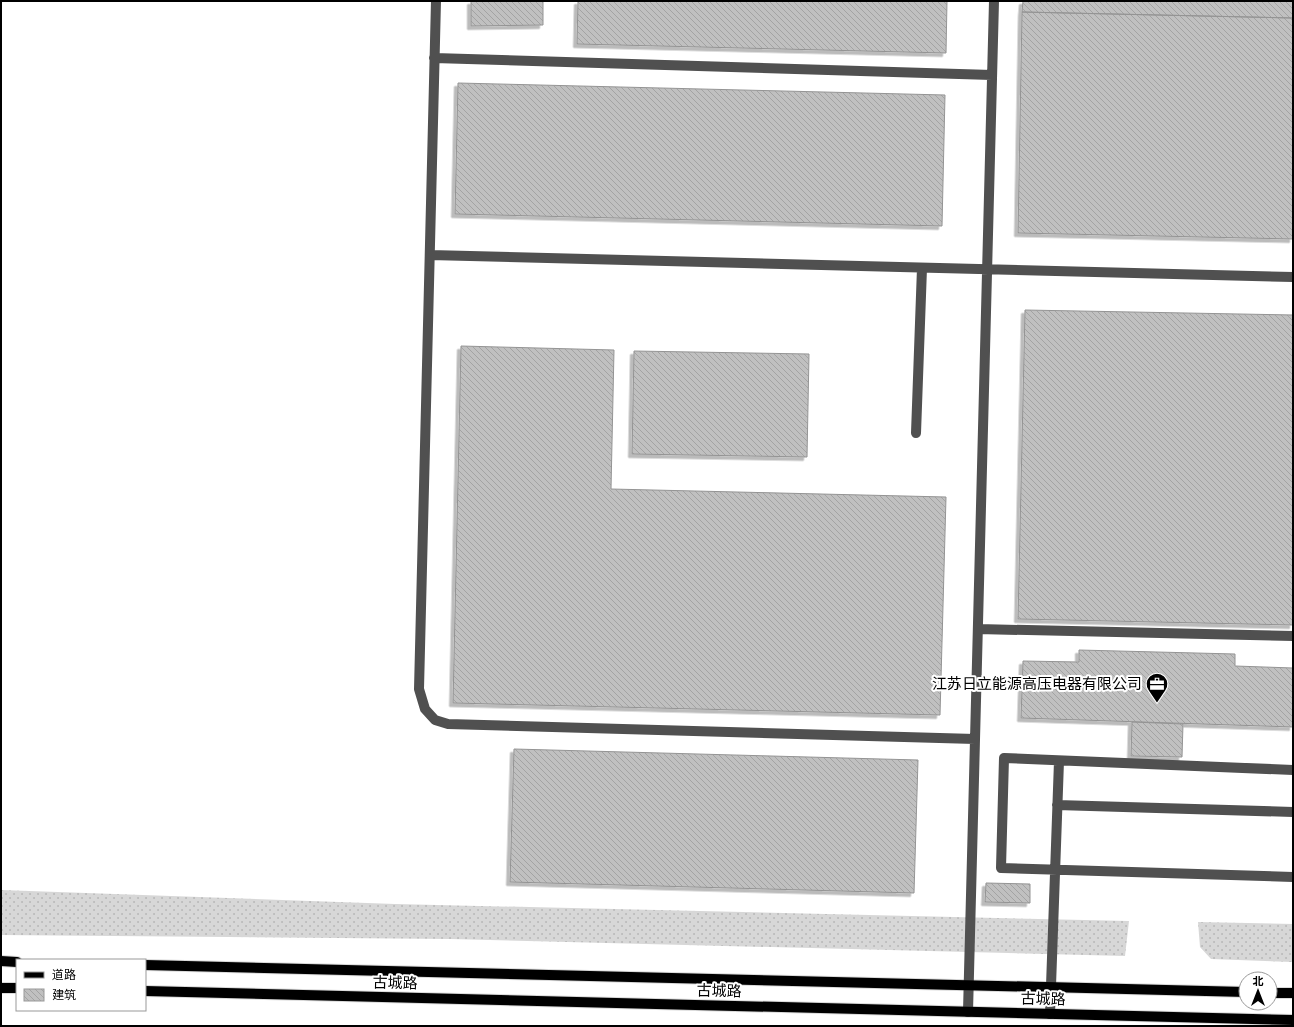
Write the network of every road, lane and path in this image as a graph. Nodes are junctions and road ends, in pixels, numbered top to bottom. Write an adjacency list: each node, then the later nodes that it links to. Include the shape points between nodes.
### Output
1 (436, 1): 3 (lane)
2 (994, 1): 4 (lane)
3 (434, 58): 4 (lane); 5 (lane)
4 (992, 75): 7 (lane)
5 (430, 255): 6 (lane); 12 (lane, via 419,689 425,709 435,720 448,724)
6 (922, 268): 7 (lane); 9 (lane)
7 (987, 269): 8 (lane); 10 (lane)
8 (1293, 278)
9 (916, 433)
10 (978, 628): 11 (lane); 12 (lane)
11 (1293, 636)
12 (975, 739): 22 (lane)
13 (1059, 761): 14 (lane); 15 (lane); 17 (lane, via 1004,758 1001,868)
14 (1293, 770)
15 (1057, 806): 16 (lane); 17 (lane)
16 (1293, 812)
17 (1055, 870): 18 (lane); 23 (lane)
18 (1293, 877)
19 (1, 961): 20 (main road)
20 (16, 962)
21 (146, 965): 22 (main road, 古城路)
22 (969, 986): 23 (main road, 古城路); 30 (lane)
23 (1051, 987): 27 (main road, 古城路); 31 (lane)
24 (1, 988): 25 (main road)
25 (16, 988)
26 (146, 991): 30 (main road, 古城路)
27 (1238, 992)
28 (1278, 993): 29 (main road)
29 (1293, 993)
30 (968, 1012): 31 (main road, 古城路)
31 (1050, 1014): 32 (main road, 古城路)
32 (1293, 1020)

